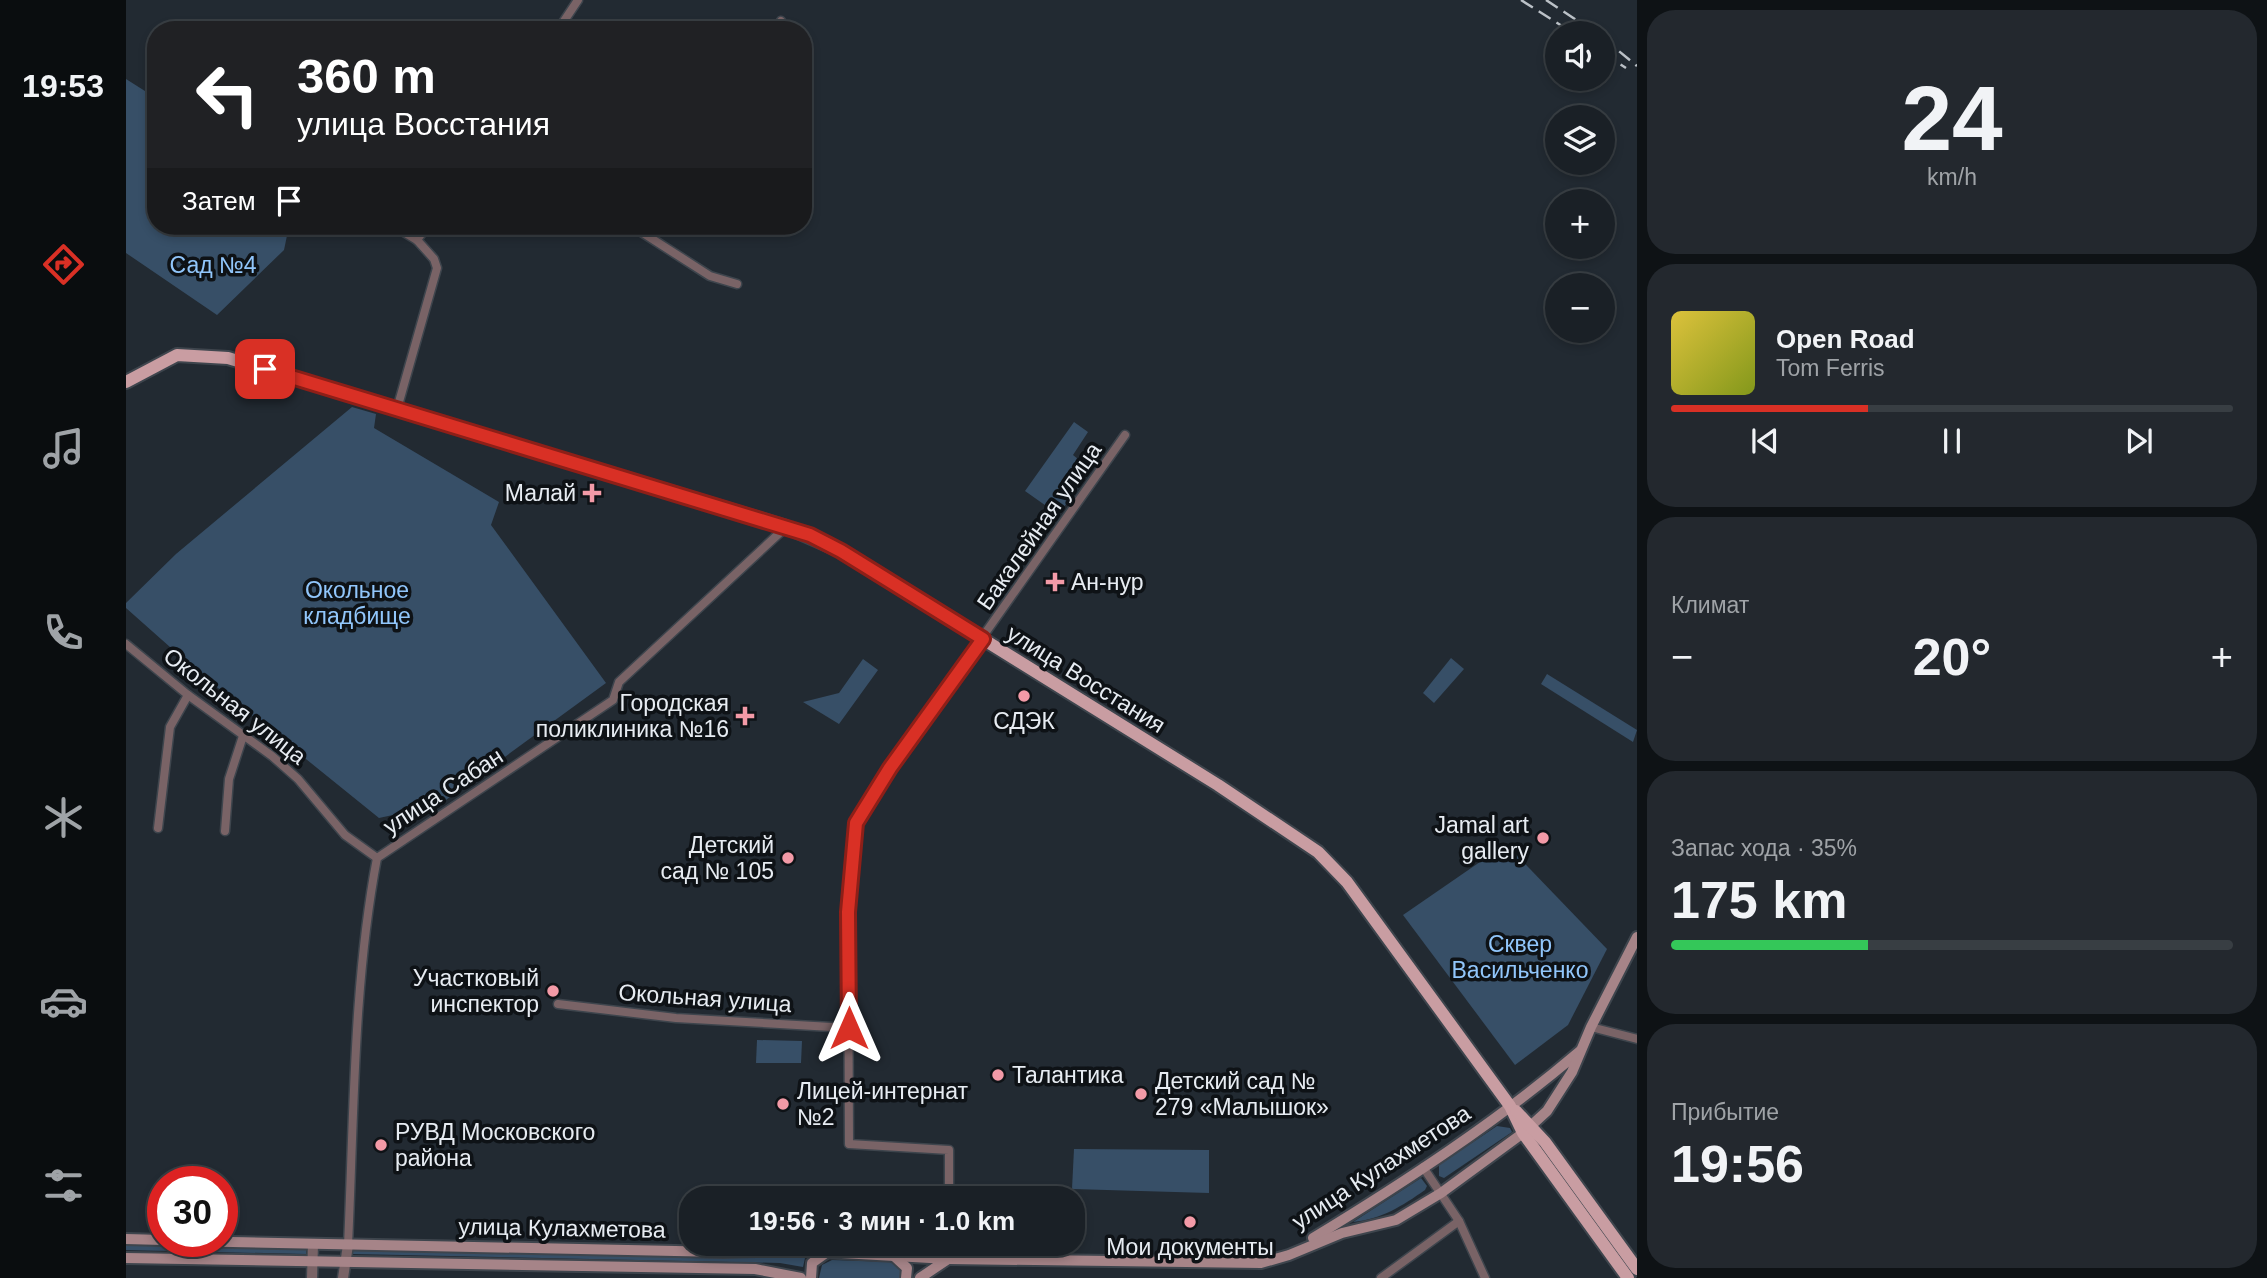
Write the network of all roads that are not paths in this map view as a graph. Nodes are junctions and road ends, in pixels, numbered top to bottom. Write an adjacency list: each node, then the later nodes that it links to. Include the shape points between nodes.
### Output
1 (578, 0): 2 (street)
2 (564, 21)
3 (409, 235): 6 (street)
4 (420, 235): 6 (street)
5 (648, 235): 7 (street, via 710,276)
6 (417, 240): 9 (street, via 437,268)
7 (737, 284)
8 (126, 382): 9 (main road, улица Восстания, via 177,355 228,358)
9 (397, 409): 11 (main road, улица Восстания)
10 (1125, 435): 12 (street, Бакалейная улица)
11 (786, 527): 12 (main road, улица Восстания, via 841,551); 18 (street, улица Сабан, via 619,681 613,700)
12 (983, 639): 22 (street, Бакалейная улица, via 856,823 848,912); 25 (main road, улица Восстания, via 1318,852 1348,882)
13 (126, 644): 14 (street, Окольная улица)
14 (188, 695): 15 (street, Окольная улица); 16 (street, via 170,727)
15 (243, 736): 17 (street, via 229,779); 18 (street, Окольная улица, via 289,772 345,835)
16 (158, 828)
17 (225, 831)
18 (377, 858): 35 (street, улица Сабан, via 360,1012)
19 (1637, 937): 21 (main road, улица Кулахметова)
20 (558, 1004): 22 (street, Окольная улица, via 676,1018)
21 (1591, 1027): 23 (street); 24 (main road, улица Кулахметова)
22 (849, 1028): 28 (street, Бакалейная улица, via 849,1144 949,1150)
23 (1637, 1039)
24 (1582, 1049): 25 (main road, улица Кулахметова); 26 (main road, улица Кулахметова, via 1546,1111)
25 (1510, 1106): 26 (main road, улица Восстания); 27 (main road, улица Кулахметова)
26 (1527, 1129): 29 (main road, улица Кулахметова); 44 (main road, улица Восстания); 53 (main road, улица Восстания)
27 (1423, 1167): 29 (street); 41 (main road, улица Кулахметова)
28 (949, 1186)
29 (1441, 1193): 30 (street); 41 (main road, улица Кулахметова, via 1382,1226 1342,1233)
30 (1459, 1221): 51 (street); 52 (street)
31 (126, 1239): 32 (main road)
32 (147, 1240)
33 (238, 1242): 34 (main road, улица Кулахметова)
34 (313, 1244): 35 (main road, улица Кулахметова); 42 (street)
35 (348, 1245): 36 (main road, улица Кулахметова); 43 (street)
36 (679, 1251)
37 (822, 1256): 48 (main road, via 812,1263)
38 (894, 1256): 40 (main road, улица Кулахметова); 49 (main road, via 906,1268)
39 (126, 1258): 42 (main road, улица Кулахметова)
40 (948, 1259): 41 (main road, улица Кулахметова, via 1244,1265); 50 (main road)
41 (1274, 1260)
42 (312, 1263): 43 (main road, улица Кулахметова); 45 (street)
43 (343, 1263): 46 (street); 47 (main road, улица Кулахметова, via 755,1269)
44 (1637, 1269)
45 (312, 1278)
46 (343, 1278)
47 (801, 1278)
48 (811, 1278)
49 (906, 1278)
50 (920, 1278)
51 (1381, 1278)
52 (1485, 1278)
53 (1628, 1278)

